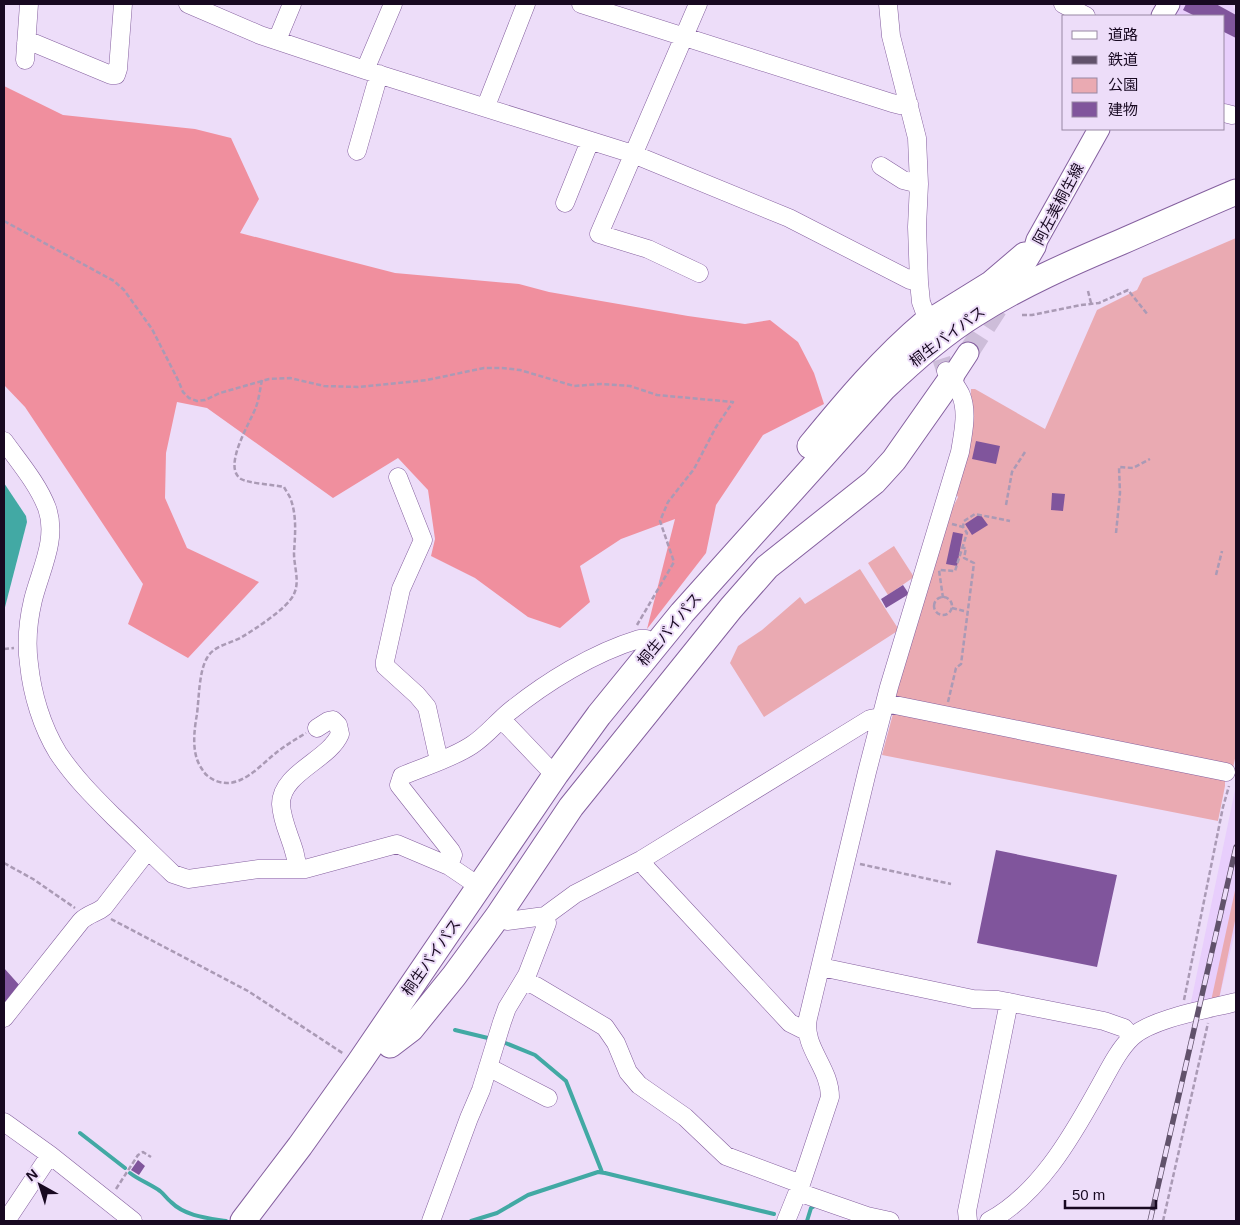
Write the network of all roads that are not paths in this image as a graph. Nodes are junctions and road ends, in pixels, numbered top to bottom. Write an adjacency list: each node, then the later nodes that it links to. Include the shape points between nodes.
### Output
1 (29, 4): 2 (street, via 26,51 34,43 116,75)
2 (123, 4)
3 (188, 4): 15 (street)
4 (292, 4): 15 (street)
5 (393, 4): 16 (street)
6 (526, 4): 18 (street)
7 (581, 4): 14 (street)
8 (698, 4): 14 (street)
9 (888, 4): 17 (street, via 891,36)
10 (1063, 4): 12 (street)
11 (1169, 4): 13 (main road)
12 (1084, 15)
13 (1163, 15)
14 (684, 36): 17 (street, via 892,103); 22 (street)
15 (277, 40): 16 (street)
16 (372, 72): 18 (street); 21 (street)
17 (909, 104): 24 (street, via 917,138)
18 (486, 106): 20 (street)
19 (1098, 130): 28 (main road, 阿左美桐生線)
20 (590, 141): 22 (street); 26 (street)
21 (357, 151)
22 (634, 154): 29 (street, via 599,234 648,249); 31 (street, via 789,218)
23 (881, 166): 24 (street, via 903,180)
24 (919, 184): 31 (street)
25 (1236, 192): 37 (highway, 桐生バイパス, via 1041,277 981,310 942,337 884,388)
26 (566, 203)
27 (1236, 208): 59 (highway, 桐生バイパス, via 1022,305 966,340 906,388 667,654 604,735)
28 (1036, 240): 30 (main road, 阿左美桐生線, via 1035,248); 32 (main road, via 1006,269)
29 (698, 274)
30 (1016, 279)
31 (919, 282): 32 (street, via 921,302)
32 (930, 327): 37 (highway, via 893,352 837,412 704,576)
33 (968, 354): 34 (main road)
34 (948, 375): 39 (street, via 963,402 960,452); 50 (highway, via 894,460 874,482 767,567 736,601 570,807)
35 (4, 441): 45 (street, via 42,498 50,525 49,543 28,624 28,664 43,722 58,753 85,788)
36 (398, 477): 42 (street, via 422,540 401,589 385,666 427,707)
37 (682, 613): 38 (highway, 桐生バイパス)
38 (647, 642): 40 (street, via 592,658 569,670); 44 (highway, 桐生バイパス, via 605,708)
39 (883, 711): 43 (street, via 945,715); 46 (street); 52 (street)
40 (500, 721): 42 (street, via 470,747); 44 (street)
41 (317, 728): 48 (street, via 333,720 340,734 288,786 281,804)
42 (439, 761): 47 (street, via 402,776 399,785 451,851 453,855)
43 (1226, 772)
44 (556, 774): 49 (highway, 桐生バイパス)
45 (148, 850): 48 (street, via 173,874 188,879 259,869); 56 (street)
46 (641, 860): 51 (street, via 575,894); 57 (street, via 790,1023)
47 (448, 866): 48 (street, via 397,844 313,868); 49 (street)
48 (297, 869)
49 (480, 887): 67 (highway, 桐生バイパス, via 359,1063)
50 (498, 916): 51 (street, via 507,920); 59 (highway, via 425,1013)
51 (545, 916): 53 (street, via 546,922)
52 (821, 967): 54 (street, via 973,998); 57 (street)
53 (524, 981): 60 (street, via 507,1008); 64 (street, via 601,1023 610,1033 628,1072 639,1085 685,1117 726,1156)
54 (1009, 1002): 58 (street, via 1104,1021 1124,1028); 72 (street, via 967,1211)
55 (1236, 1002): 58 (street, via 1156,1024)
56 (4, 1018)
57 (806, 1031): 64 (street, via 829,1082 830,1097)
58 (1132, 1037): 73 (street, via 1059,1155 1020,1198)
59 (390, 1046): 68 (highway, 桐生バイパス)
60 (488, 1067): 61 (street); 69 (street)
61 (548, 1098)
62 (4, 1122): 63 (street, via 37,1137)
63 (50, 1155): 65 (street); 66 (street)
64 (799, 1188): 70 (street); 71 (street, via 867,1216)
65 (6, 1221)
66 (134, 1221)
67 (243, 1221)
68 (263, 1221)
69 (431, 1221)
70 (786, 1221)
71 (890, 1221)
72 (968, 1221)
73 (989, 1221)

